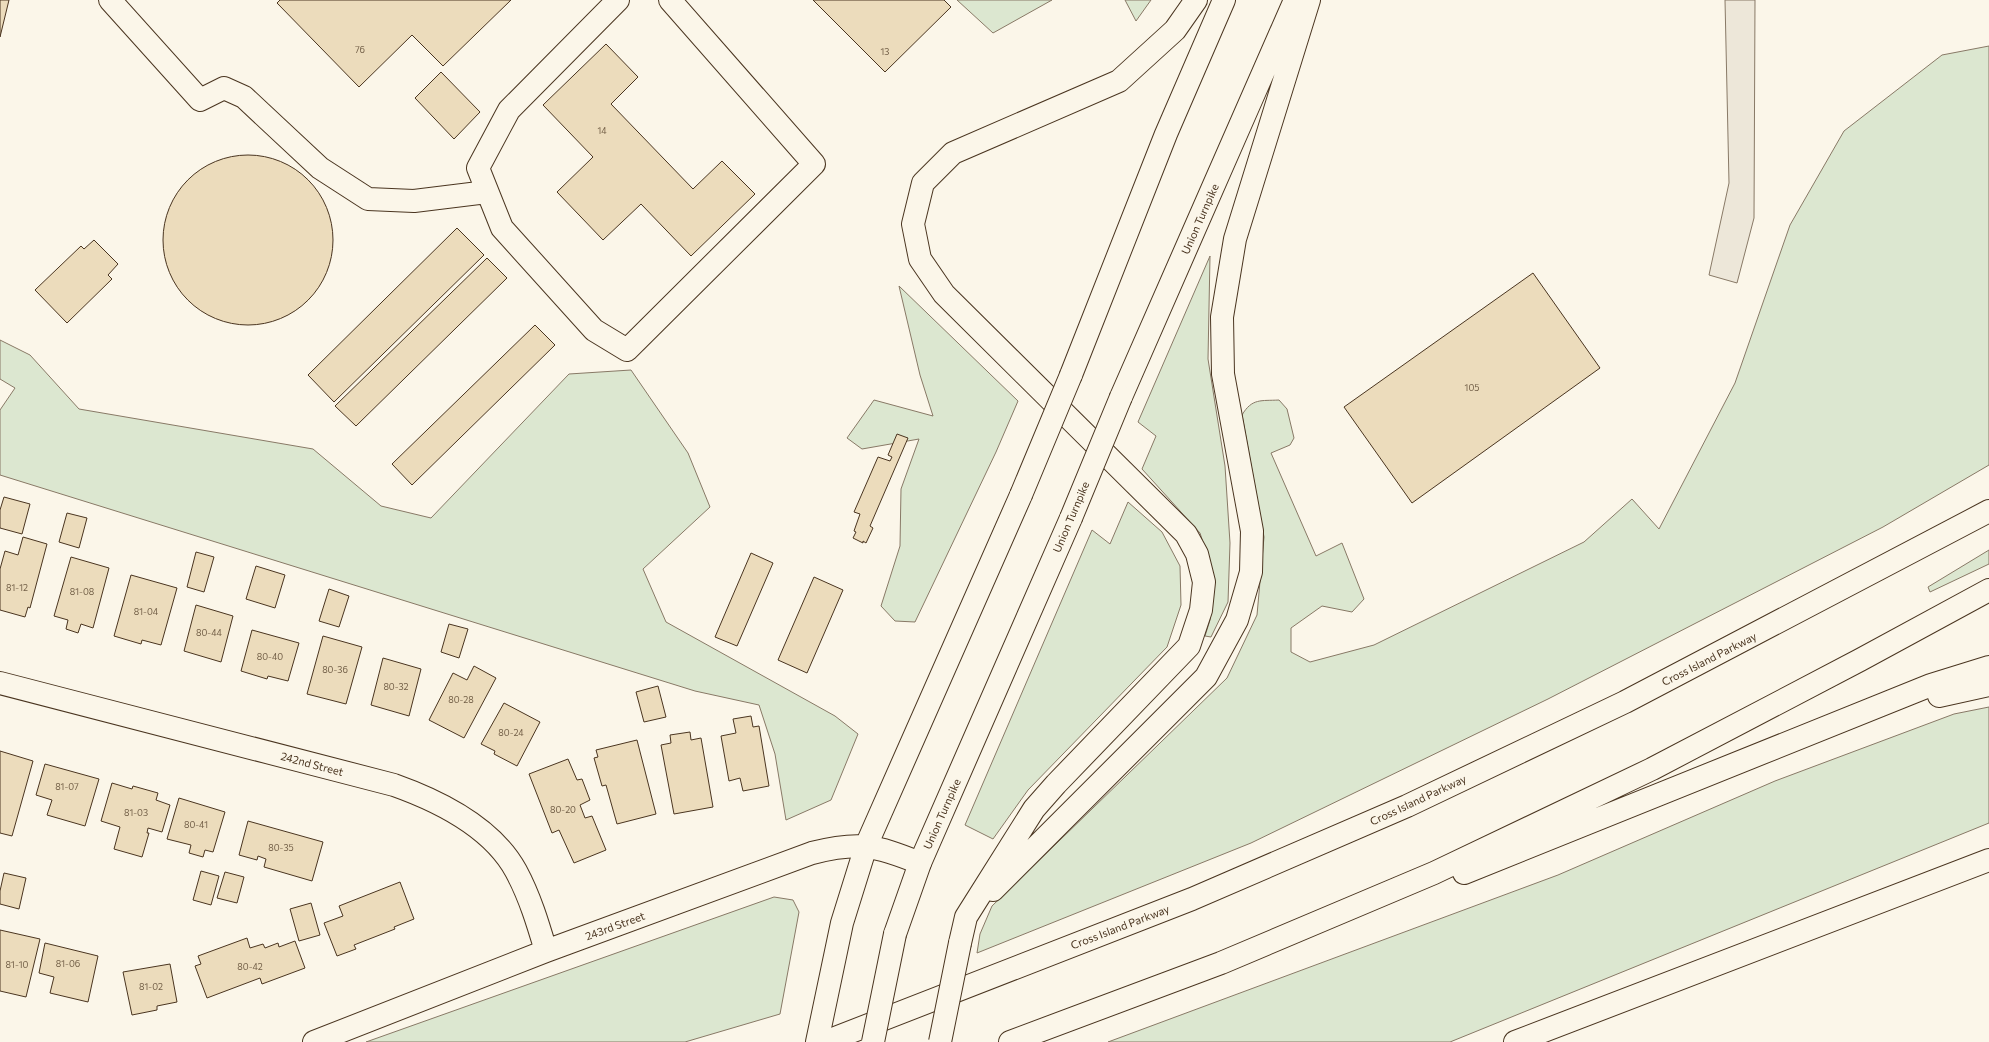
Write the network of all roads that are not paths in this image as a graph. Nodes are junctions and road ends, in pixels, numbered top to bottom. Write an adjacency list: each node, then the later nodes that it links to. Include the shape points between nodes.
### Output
1 (110, 0): 8 (main road, via 200,100 224,88 244,97 320,168 368,199 414,201)
2 (618, 0): 8 (main road, via 509,110 478,168)
3 (670, 0): 8 (main road, via 814,164 627,350 594,330 502,228)
4 (1196, 0): 20 (main road, via 1175,30 1119,81 953,153 923,184 913,224 920,259 944,294 1186,534 1197,554 1204,582 1201,610 1190,646 1034,809)
5 (1224, 0): 17 (main road, bridge, via 1166,134 1021,495)
6 (1295, 0): 19 (main road, Union Turnpike, bridge)
7 (1309, 0): 20 (main road, via 1235,239 1222,317 1223,374 1252,530 1250,572 1237,620 1206,677)
8 (487, 192)
9 (1989, 498): 12 (main road)
10 (1989, 511): 12 (main road, Cross Island Parkway)
11 (1989, 590): 22 (main road, via 1652,769 1434,873)
12 (1838, 592): 25 (main road, Cross Island Parkway, via 1625,702 1407,806 1192,899)
13 (1989, 667): 16 (main road, via 1931,685)
14 (0, 683): 21 (main road, 242nd Street, via 394,785 439,804 481,832 500,850 515,870 528,894)
15 (1989, 685): 16 (main road, via 1932,698)
16 (1725, 768): 22 (main road, via 1484,866)
17 (866, 846): 19 (main road, 243rd Street, via 882,848); 21 (main road, 243rd Street, via 842,846 812,853); 24 (main road, via 842,923)
18 (1989, 860): 29 (main road)
19 (920, 863): 26 (main road, Union Turnpike, bridge, via 895,934)
20 (966, 917): 27 (main road, bridge)
21 (546, 952): 23 (main road, 243rd Street)
22 (1221, 963): 28 (main road)
23 (314, 1042)
24 (817, 1042)
25 (825, 1042)
26 (873, 1042)
27 (940, 1042)
28 (1010, 1042)
29 (1515, 1042)

